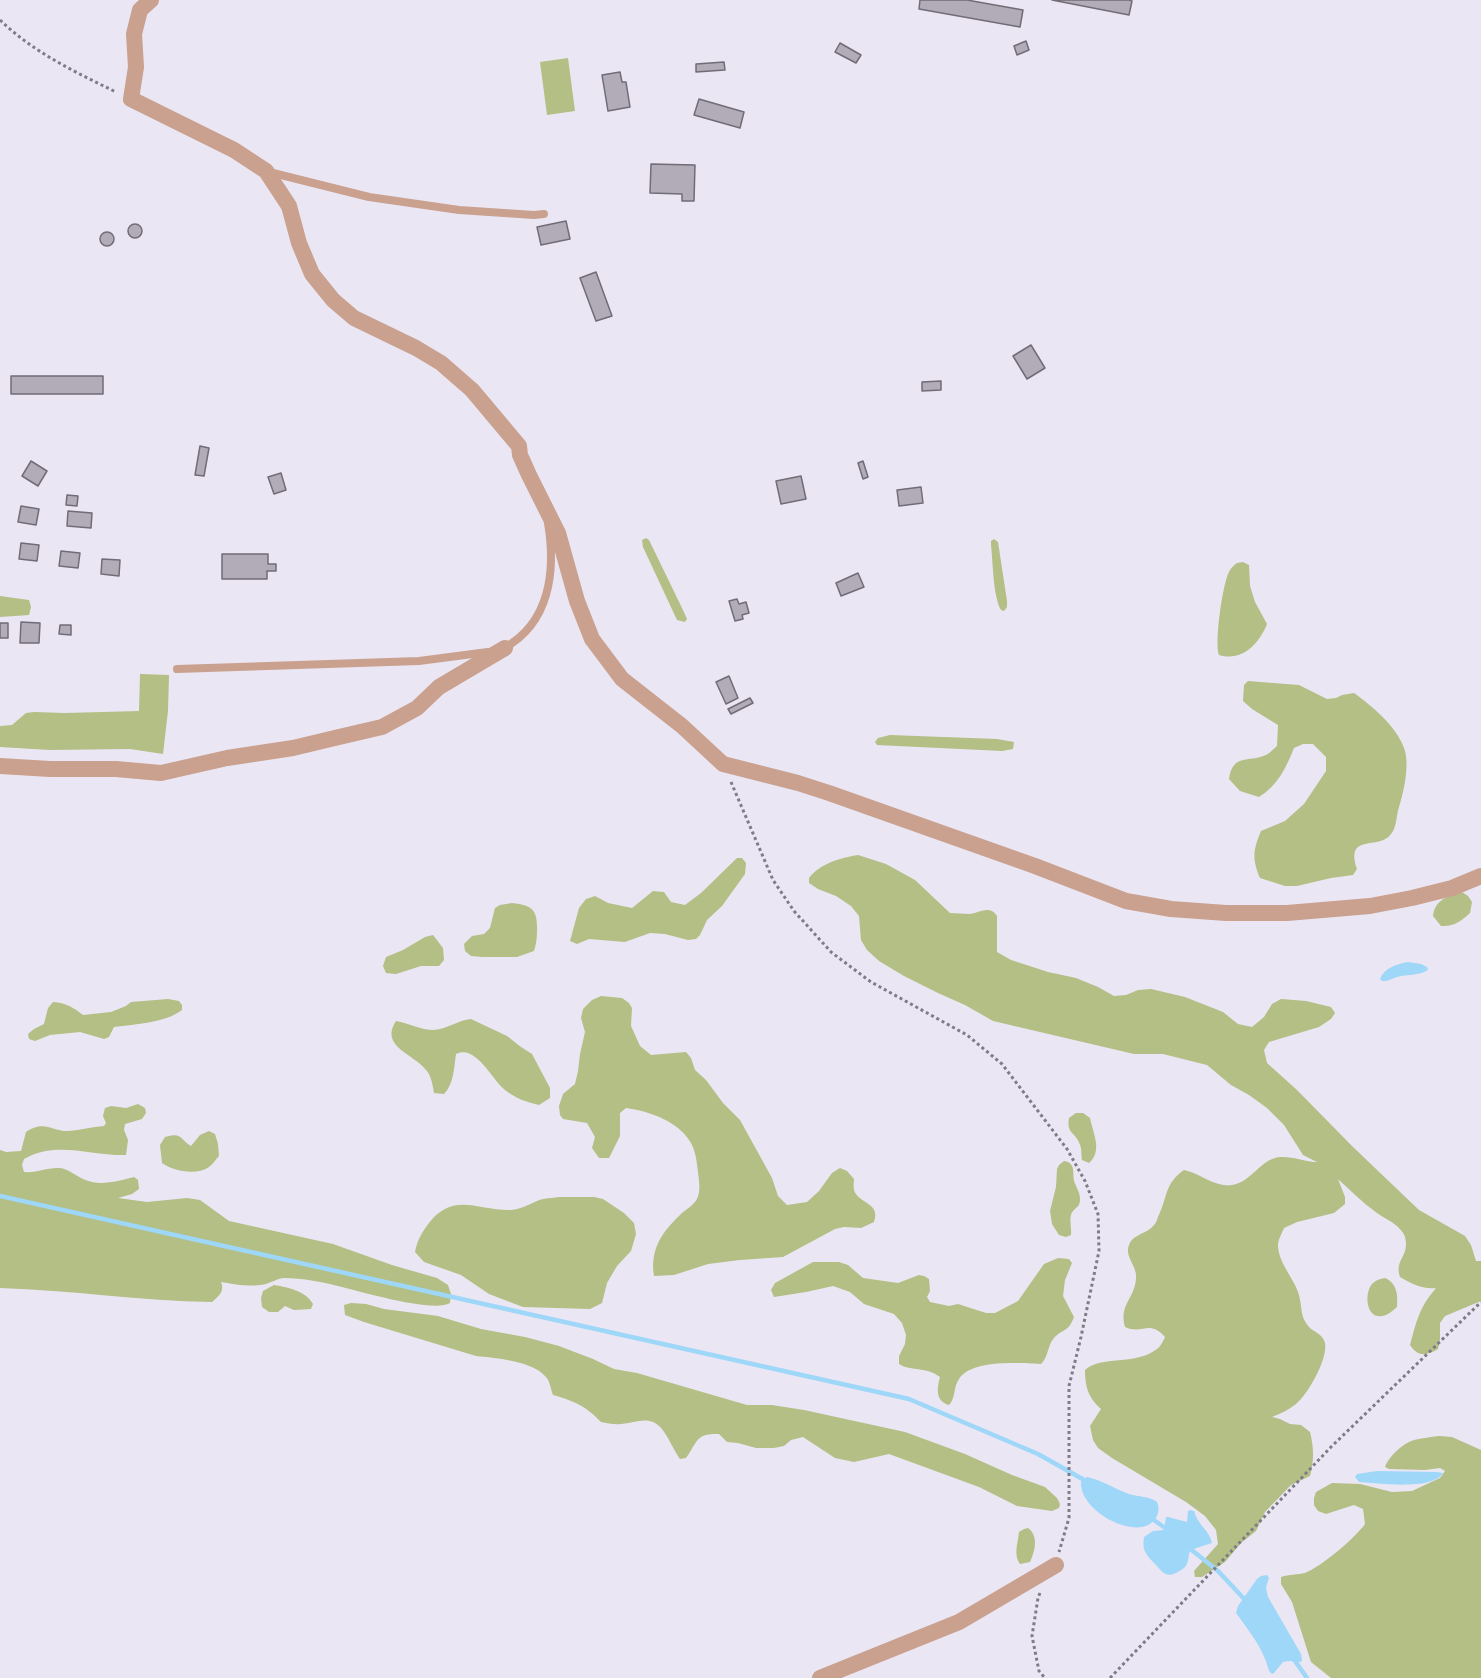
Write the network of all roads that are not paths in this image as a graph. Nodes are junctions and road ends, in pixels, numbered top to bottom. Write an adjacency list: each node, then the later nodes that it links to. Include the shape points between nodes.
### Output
1 (151, 0): 2 (street, via 140,10 134,34 136,67 131,99 234,150)
2 (266, 171): 3 (lane, via 369,197 459,210); 4 (street, via 289,206 298,243 312,274 333,300 354,318 441,363 472,390 519,446)
3 (544, 214)
4 (545, 508): 5 (lane, via 551,542 544,604 528,631); 8 (street, via 558,533 577,601 602,654 622,679 723,764 829,793 1126,901 1171,909 1287,913 1370,906 1442,891)
5 (505, 648): 6 (lane, via 480,655 418,661); 7 (street, via 382,727 161,773)
6 (177, 669)
7 (0, 766)
8 (1481, 876)
9 (1056, 1565): 10 (street, via 959,1622)
10 (820, 1678)

